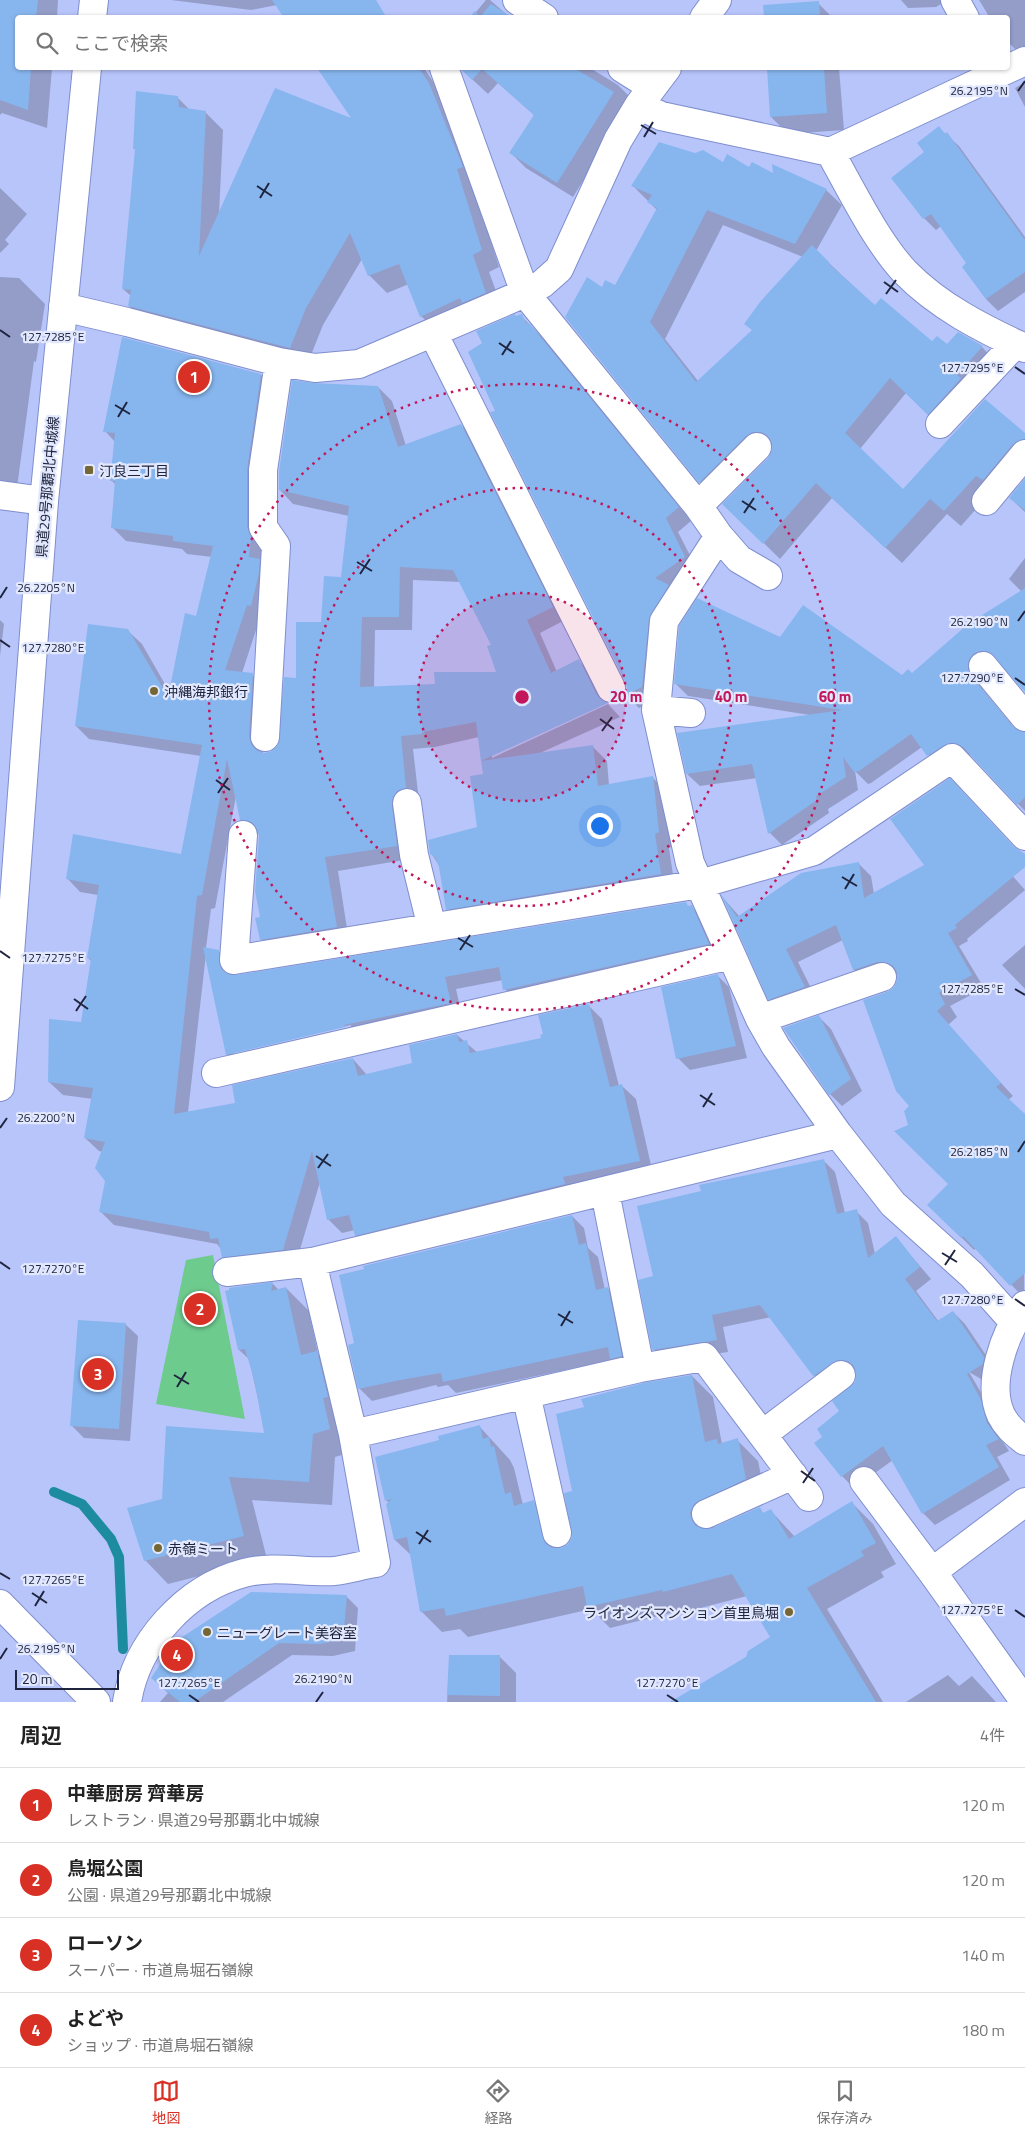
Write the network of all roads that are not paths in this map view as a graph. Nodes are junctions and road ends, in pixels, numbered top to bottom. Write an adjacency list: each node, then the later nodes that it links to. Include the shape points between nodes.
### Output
1 (94, 0): 5 (street)
2 (517, 0): 6 (street)
3 (717, 0): 7 (street)
4 (955, 0): 8 (street)
5 (92, 15)
6 (540, 15)
7 (706, 15)
8 (963, 15)
9 (1025, 61): 10 (street)
10 (1010, 66)
11 (87, 70): 18 (street, 県道29号那覇北中城線)
12 (445, 70): 17 (street)
13 (625, 70): 15 (street)
14 (996, 71): 16 (street)
15 (653, 86): 16 (street, via 662,116); 17 (street, via 618,140 559,269)
16 (830, 152): 20 (street, via 855,197 905,272 974,324)
17 (525, 294): 19 (street); 28 (street)
18 (63, 308): 21 (street); 26 (street, 県道29号那覇北中城線)
19 (433, 333): 21 (street, via 359,364 315,368); 32 (street)
20 (1020, 346): 22 (street)
21 (279, 362): 36 (street, via 263,470 263,527 276,546)
22 (940, 424)
23 (757, 447): 28 (street)
24 (1025, 454): 27 (street)
25 (0, 495): 26 (street)
26 (44, 501): 46 (street, 県道29号那覇北中城線)
27 (986, 501)
28 (698, 506): 29 (street)
29 (719, 536): 30 (street, via 739,559); 33 (street, via 664,621)
30 (768, 576)
31 (983, 666): 35 (street)
32 (611, 688)
33 (656, 710): 34 (street); 40 (street, via 690,863)
34 (692, 713)
35 (1025, 717)
36 (265, 737)
37 (407, 803): 41 (street, via 414,856)
38 (243, 835): 41 (street, via 234,960)
39 (1025, 836): 40 (street, via 952,758 814,850)
40 (700, 884): 41 (street); 42 (street)
41 (432, 928)
42 (731, 955): 44 (street); 45 (street)
43 (882, 977): 44 (street)
44 (760, 1020): 47 (street, via 776,1048)
45 (216, 1073)
46 (0, 1087)
47 (838, 1134): 48 (street); 51 (street, via 893,1204)
48 (604, 1192): 49 (street); 52 (street)
49 (312, 1262): 50 (street); 55 (street)
50 (227, 1272)
51 (1019, 1313): 57 (street, via 996,1374 1000,1414)
52 (640, 1368): 54 (street); 56 (street, via 704,1357)
53 (841, 1375): 56 (street)
54 (526, 1394): 55 (street); 63 (street)
55 (353, 1434): 67 (street, via 376,1563 335,1571 272,1569 244,1573 192,1597 166,1620 133,1676)
56 (763, 1434): 58 (street)
57 (1025, 1441)
58 (793, 1475): 60 (street); 62 (street)
59 (864, 1481): 64 (street)
60 (809, 1497)
61 (1025, 1502): 64 (street)
62 (706, 1514)
63 (557, 1533)
64 (932, 1572): 68 (street)
65 (0, 1604): 66 (street)
66 (96, 1702)
67 (127, 1702)
68 (1025, 1702)

